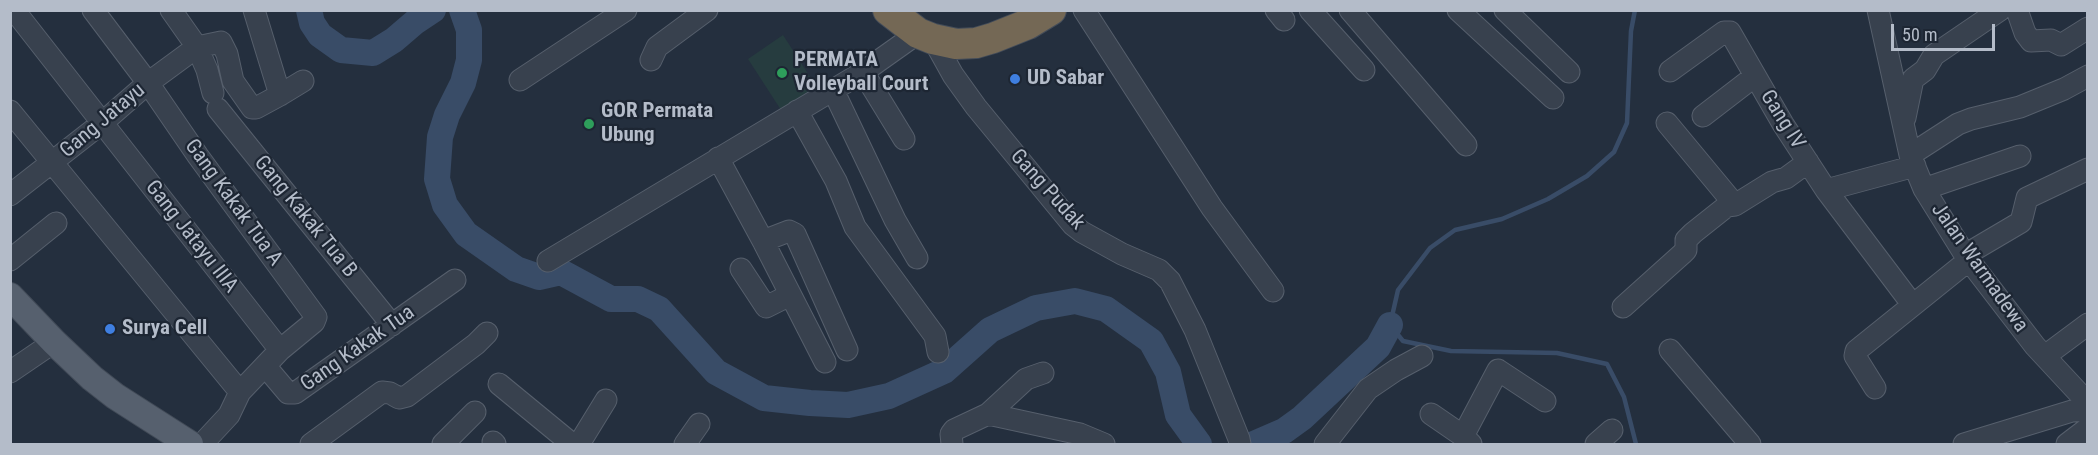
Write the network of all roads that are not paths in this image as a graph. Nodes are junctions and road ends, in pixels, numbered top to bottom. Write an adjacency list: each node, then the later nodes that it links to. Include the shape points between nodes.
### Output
1 (14, 10): 36 (street, Gang Jatayu IIIA)
2 (93, 10): 29 (street, Gang Kakak Tua A)
3 (171, 10): 19 (street, Gang Kakak Tua B)
4 (254, 10): 31 (street)
5 (626, 10): 27 (street)
6 (707, 10): 20 (street, via 657,47)
7 (888, 10): 18 (highway)
8 (1051, 10): 18 (highway, via 1028,24 976,43 956,44)
9 (1084, 10): 59 (street, via 1212,208)
10 (1310, 10): 21 (street)
11 (1350, 10): 40 (street)
12 (1458, 10): 32 (street)
13 (1505, 10): 24 (street)
14 (1878, 10): 38 (street, Jalan Warmadewa)
15 (2000, 10): 38 (street, via 1934,55 1925,70 1913,79)
16 (2017, 10): 17 (street, via 2031,41 2051,40 2061,45)
17 (2088, 28)
18 (925, 36): 23 (street); 93 (street, Gang Pudak, via 976,107 1073,225 1159,270 1170,281 1195,330)
19 (196, 47): 29 (street, Gang Jatayu); 31 (street, via 221,42 233,81 252,108); 66 (street, Gang Kakak Tua B, via 215,101)
20 (651, 60)
21 (1364, 70)
22 (1670, 71): 25 (street, Gang IV, via 1729,31)
23 (862, 72): 30 (street); 39 (street)
24 (1569, 72)
25 (1755, 76): 35 (street); 44 (street, Gang IV)
26 (2088, 76): 43 (street, via 2020,107 1958,124)
27 (520, 80)
28 (303, 81): 31 (street)
29 (148, 83): 36 (street, Gang Jatayu); 64 (street, Gang Kakak Tua A, via 315,313)
30 (833, 90): 34 (street); 54 (street)
31 (280, 95)
32 (1553, 98)
33 (10, 111): 45 (street)
34 (796, 111): 42 (street); 72 (street, via 836,182 855,227 935,336)
35 (1703, 116)
36 (102, 123): 45 (street, Gang Jatayu); 69 (street, Gang Jatayu IIIA)
37 (1667, 123): 50 (street)
38 (1903, 126): 43 (street, Jalan Warmadewa)
39 (904, 139)
40 (1466, 145)
41 (2020, 156): 47 (street)
42 (717, 158): 52 (street); 56 (street)
43 (1912, 160): 47 (street, Jalan Warmadewa); 48 (street)
44 (1808, 162): 48 (street, Gang IV); 50 (street)
45 (52, 163): 49 (street, Gang Jatayu); 81 (street)
46 (2088, 169): 53 (street, via 2027,198 2021,222)
47 (1924, 189): 53 (street, Jalan Warmadewa)
48 (1826, 190): 62 (street, Gang IV)
49 (10, 195)
50 (1735, 205): 63 (street, via 1727,206 1693,233 1686,240 1686,250)
51 (56, 223): 55 (street)
52 (763, 241): 60 (street); 70 (street, via 789,231 795,234)
53 (1967, 257): 62 (street); 74 (street, Jalan Warmadewa)
54 (917, 258)
55 (10, 260)
56 (548, 261)
57 (741, 269): 60 (street, via 766,307)
58 (454, 280): 66 (street, Gang Kakak Tua)
59 (1273, 291)
60 (790, 295): 75 (street)
61 (10, 296): 68 (main road)
62 (1911, 304): 80 (street, via 1855,353)
63 (1623, 307)
64 (314, 322): 69 (street, Gang Kakak Tua)
65 (2088, 324): 74 (street)
66 (392, 325): 76 (street, Gang Kakak Tua, via 295,393 288,393)
67 (487, 333): 96 (street, via 407,396 399,398 382,392)
68 (54, 342): 77 (street); 94 (main road, via 115,396)
69 (280, 350): 76 (street, Gang Kakak Tua)
70 (847, 350)
71 (1670, 350): 105 (street)
72 (938, 352)
73 (1422, 356): 103 (street, via 1368,389)
74 (2045, 356): 84 (street, Jalan Warmadewa)
75 (825, 362)
76 (266, 367): 81 (street, Gang Kakak Tua)
77 (10, 372)
78 (1043, 373): 87 (street, via 1026,379)
79 (499, 384): 98 (street)
80 (1875, 388)
81 (240, 392): 95 (street, Gang Kakak Tua, via 229,415)
82 (606, 400): 99 (street)
83 (1545, 401): 92 (street, via 1498,370)
84 (2088, 403)
85 (2088, 410): 106 (street, via 2072,411)
86 (475, 412): 97 (street)
87 (988, 414): 101 (street, via 954,430); 102 (street, via 1080,434)
88 (1431, 414): 92 (street)
89 (699, 424): 100 (street)
90 (2088, 429): 107 (street)
91 (1612, 430): 104 (street)
92 (1467, 440)
93 (1239, 442)
94 (190, 444)
95 (202, 444)
96 (311, 444)
97 (443, 444)
98 (572, 444)
99 (579, 444)
100 (686, 444)
101 (952, 444)
102 (1104, 444)
103 (1325, 444)
104 (1596, 444)
105 (1750, 444)
106 (1965, 444)
107 (2067, 444)

